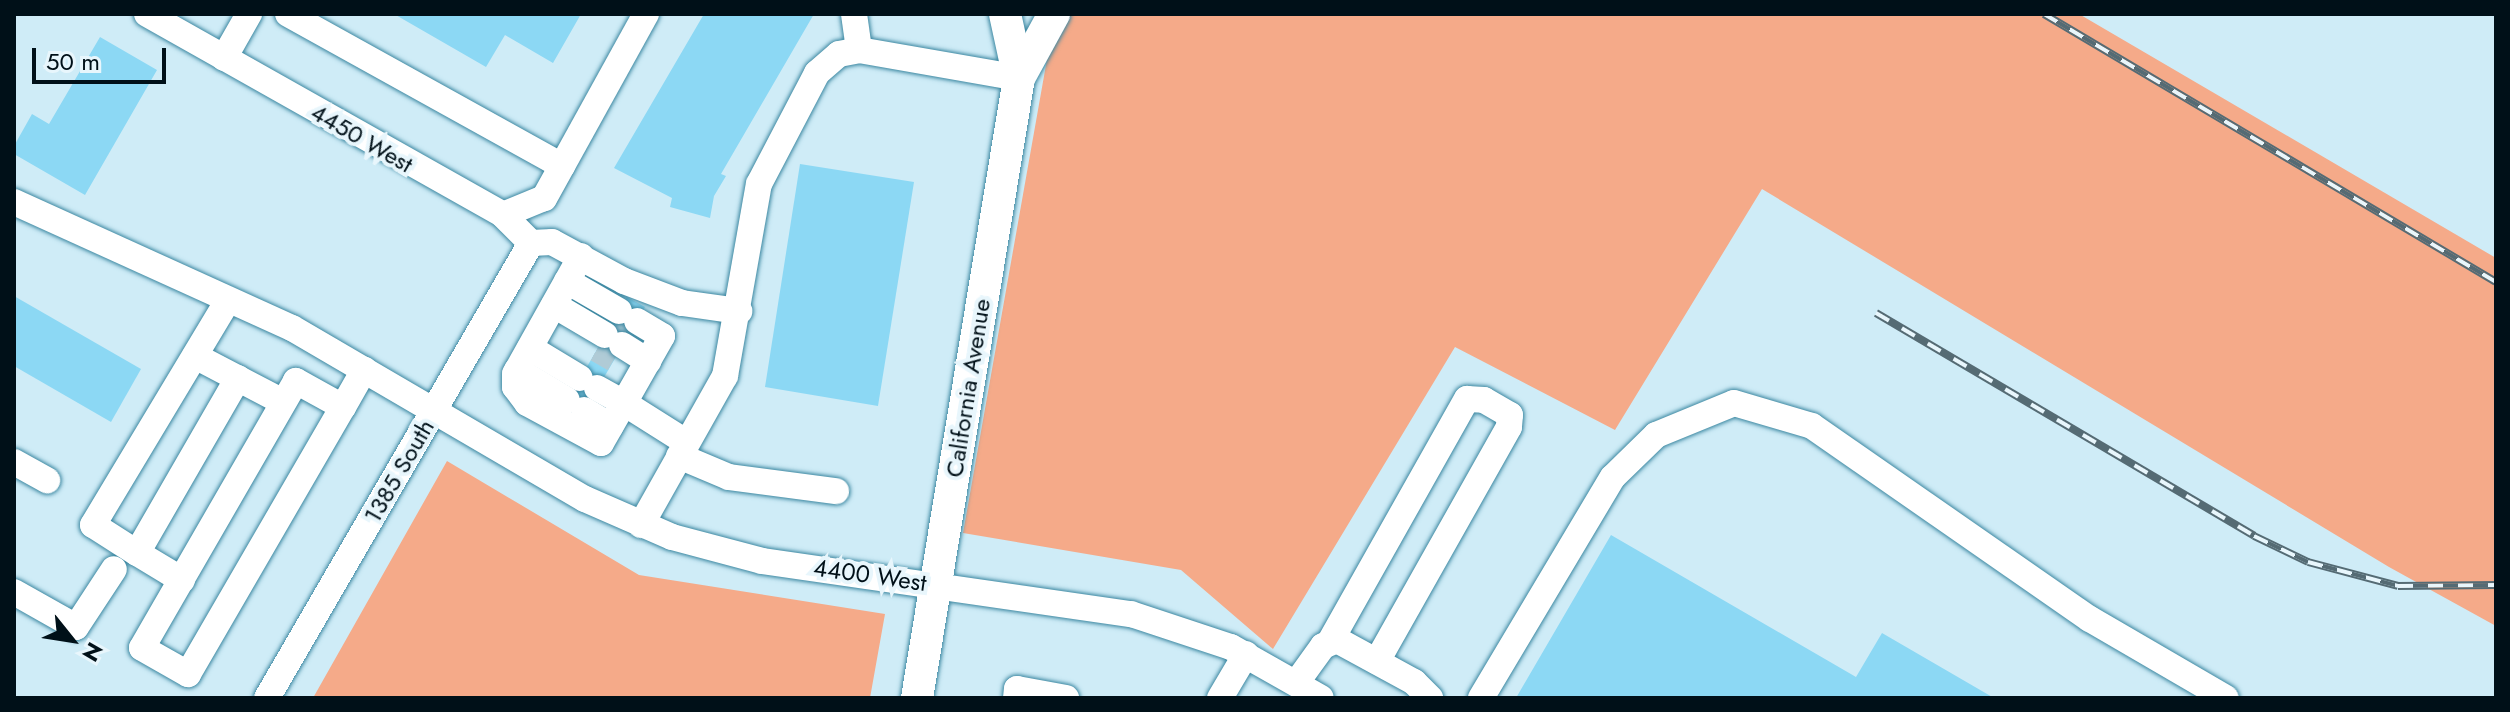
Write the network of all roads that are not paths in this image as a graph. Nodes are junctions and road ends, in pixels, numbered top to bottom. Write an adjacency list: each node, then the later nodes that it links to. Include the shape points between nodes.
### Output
1 (147, 14): 9 (street, 4450 West)
2 (249, 14): 9 (street)
3 (288, 14): 11 (street)
4 (646, 14): 11 (street)
5 (854, 14): 8 (street)
6 (1005, 14): 10 (main road, California Avenue)
7 (1054, 14): 10 (main road, California Avenue)
8 (859, 50): 10 (street); 18 (street, via 839,54 817,73 766,167)
9 (224, 58): 13 (street, 4450 West)
10 (1019, 78): 37 (main road, California Avenue)
11 (562, 166): 13 (street, via 544,198)
12 (14, 202): 17 (street, 4400 West)
13 (503, 215): 14 (street, 4450 West)
14 (531, 243): 15 (street, via 552,242); 27 (street, 1385 South)
15 (581, 256): 16 (street); 18 (street, via 624,281 682,303)
16 (557, 299): 19 (street); 19 (street); 21 (street)
17 (228, 300): 20 (street); 23 (street, 4400 West, via 292,328)
18 (739, 311): 29 (street, via 725,376)
19 (617, 335): 22 (street); 22 (street, via 662,336)
20 (195, 356): 24 (street); 34 (street, via 93,525)
21 (524, 359): 28 (street); 28 (street, via 515,387 527,403 601,443)
22 (648, 361): 28 (street)
23 (364, 370): 26 (street); 27 (street, 4400 West)
24 (238, 378): 25 (street); 34 (street)
25 (283, 402): 26 (street, via 296,381); 36 (street)
26 (343, 407): 36 (street, via 188,674 142,648)
27 (434, 411): 33 (street, 4400 West); 43 (street, 1385 South)
28 (617, 414): 29 (street)
29 (683, 449): 32 (street, via 729,477); 33 (street)
30 (14, 462): 31 (street)
31 (47, 480)
32 (836, 491)
33 (641, 525): 37 (street, 4400 West, via 762,561)
34 (137, 553): 36 (street)
35 (114, 569): 38 (street, via 76,627)
36 (182, 580)
37 (936, 584): 40 (street, 4400 West, via 1131,614 1184,628); 44 (main road, California Avenue)
38 (14, 592)
39 (1331, 640): 41 (street); 41 (street, via 1467,399 1484,400 1510,415 1509,427); 42 (street)
40 (1246, 654): 42 (street, 4400 West); 47 (street)
41 (1377, 661): 49 (street)
42 (1297, 682): 48 (street, 4400 West)
43 (267, 698)
44 (917, 698)
45 (1016, 698): 46 (street, via 1017,689)
46 (1066, 698)
47 (1220, 698)
48 (1321, 698)
49 (1430, 698)
50 (1481, 698): 51 (street, via 1613,477 1656,435 1734,403 1812,426 2090,619)
51 (2226, 698)

